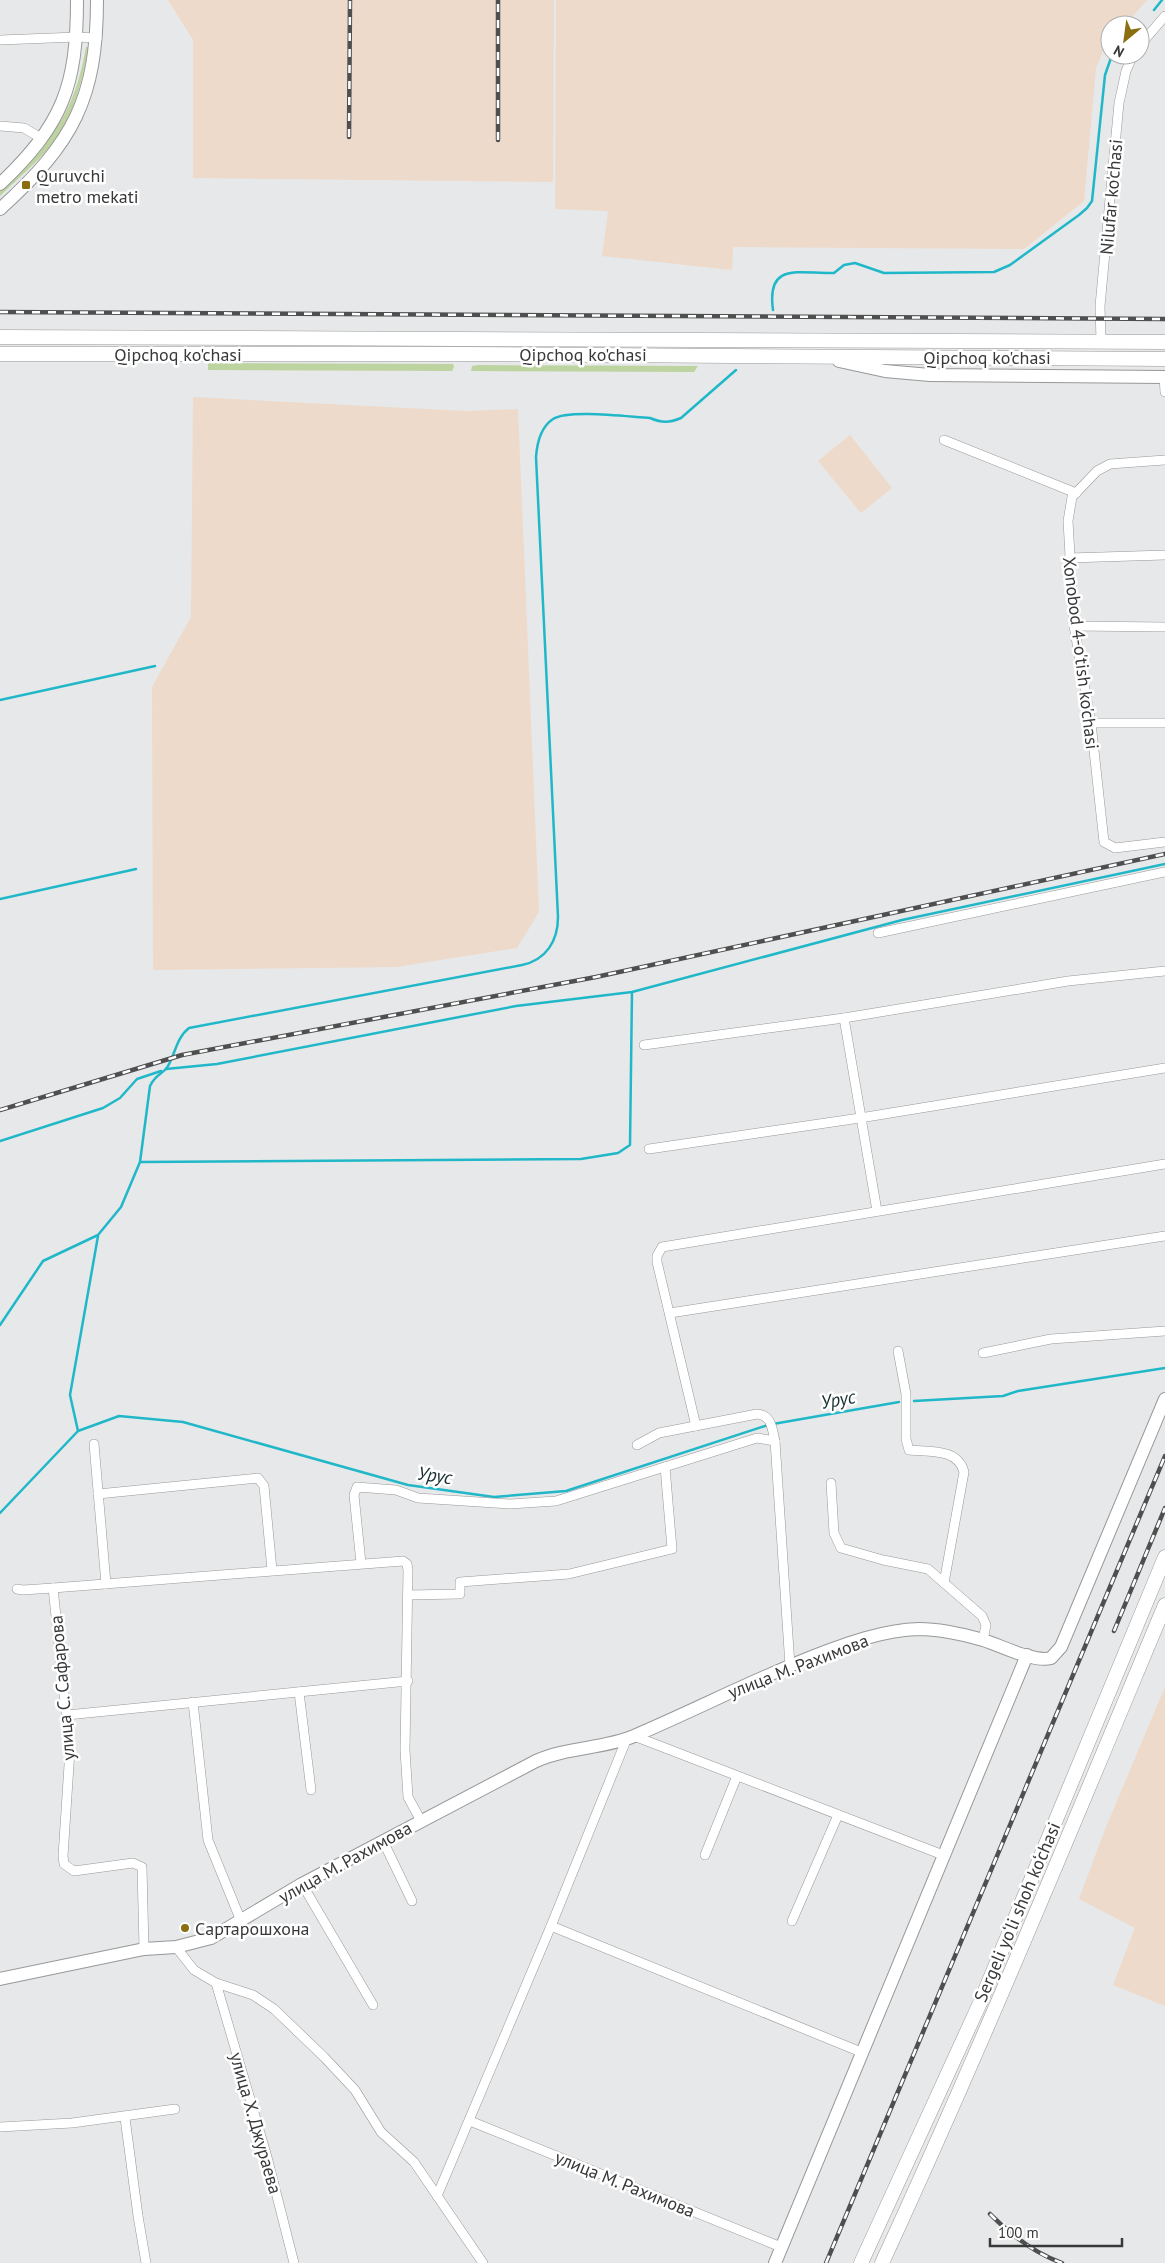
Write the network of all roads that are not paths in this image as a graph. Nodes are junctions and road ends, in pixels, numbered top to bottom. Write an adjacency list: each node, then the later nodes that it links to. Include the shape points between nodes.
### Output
1 (77, 0): 5 (street)
2 (97, 0): 6 (street)
3 (1165, 16): 4 (street)
4 (1150, 33)
5 (77, 37): 6 (street); 7 (street); 10 (street, via 72,77 56,116)
6 (97, 38): 12 (street, via 87,91 71,129 48,160)
7 (0, 40)
8 (1129, 65): 15 (street, Nilufar ko'chasi, via 1119,103 1100,306)
9 (0, 126): 10 (street, via 24,128)
10 (41, 138): 11 (street)
11 (0, 184)
12 (0, 210)
13 (0, 336): 14 (main road, Qipchoq ko'chasi)
14 (706, 339): 15 (main road, Qipchoq ko'chasi); 17 (main road)
15 (1101, 341): 16 (main road, Qipchoq ko'chasi)
16 (1160, 342)
17 (706, 355): 18 (main road, Qipchoq ko'chasi); 19 (main road, Qipchoq ko'chasi)
18 (4, 356)
19 (809, 356): 20 (main road, Qipchoq ko'chasi); 21 (street, via 885,371 930,374)
20 (1160, 359)
21 (1164, 377): 22 (street)
22 (1165, 392)
23 (944, 440): 25 (street)
24 (1165, 460): 25 (street, Xonobod 4-o'tish ko'chasi, via 1110,464 1096,471)
25 (1076, 493): 27 (street, Xonobod 4-o'tish ko'chasi, via 1072,497 1068,521)
26 (1165, 555): 27 (street)
27 (1069, 558): 28 (street, Xonobod 4-o'tish ko'chasi)
28 (1074, 626): 29 (street); 30 (street, Xonobod 4-o'tish ko'chasi)
29 (1165, 627)
30 (1091, 723): 31 (street); 32 (street, Xonobod 4-o'tish ko'chasi, via 1104,842 1115,848)
31 (1165, 723)
32 (1165, 842)
33 (1165, 872): 34 (street)
34 (878, 933)
35 (1165, 971): 36 (street, via 1068,981)
36 (844, 1018): 37 (street); 39 (street)
37 (644, 1045)
38 (1165, 1068): 39 (street)
39 (860, 1118): 40 (street); 42 (street)
40 (649, 1149)
41 (1165, 1164): 42 (street)
42 (877, 1211): 44 (street, via 662,1247 657,1262)
43 (1165, 1236): 44 (street)
44 (670, 1313): 49 (street)
45 (1165, 1331): 47 (street, via 1051,1339)
46 (898, 1351): 59 (street, via 906,1394 909,1450 952,1455 964,1472)
47 (983, 1353)
48 (1165, 1399): 66 (street, улица М. Рахимова, via 1061,1647 1046,1659)
49 (696, 1426): 50 (street, via 764,1414); 52 (street, via 659,1433)
50 (775, 1441): 53 (street, via 757,1438); 67 (street)
51 (94, 1444): 55 (street)
52 (637, 1445)
53 (665, 1466): 57 (street, via 556,1501 510,1504 418,1498 396,1490 358,1487 354,1495); 63 (street, via 672,1549 569,1574 460,1582 460,1594)
54 (831, 1483): 59 (street, via 834,1533 841,1548 928,1569)
55 (98, 1494): 58 (street, via 258,1478 264,1486); 60 (street)
56 (1165, 1557): 101 (main road, Sergeli yo‘li shoh ko‘chasi, via 980,2003)
57 (361, 1563): 58 (street); 63 (street, via 404,1561 408,1564)
58 (272, 1570): 60 (street)
59 (944, 1583): 65 (street, via 982,1616 986,1625)
60 (106, 1584): 61 (street)
61 (54, 1588): 62 (street); 71 (street, улица С. Сафарова)
62 (17, 1589)
63 (408, 1595): 68 (street)
64 (1165, 1605): 102 (main road, Sergeli yo‘li shoh ko‘chasi, via 1027,1936)
65 (984, 1640): 66 (street, улица М. Рахимова); 67 (street, улица М. Рахимова, via 942,1630 894,1632 852,1642)
66 (1027, 1655): 79 (street)
67 (790, 1666): 72 (street, улица М. Рахимова)
68 (408, 1681): 69 (street); 76 (street, via 405,1750 408,1797)
69 (299, 1692): 70 (street); 74 (street)
70 (193, 1702): 71 (street); 82 (street, via 208,1840)
71 (67, 1715): 86 (street, улица С. Сафарова, via 70,1750 64,1864 74,1871 133,1863 142,1867)
72 (630, 1737): 73 (street); 76 (street, улица М. Рахимова, via 546,1756); 84 (street)
73 (736, 1776): 75 (street); 78 (street)
74 (311, 1790)
75 (838, 1814): 79 (street); 83 (street)
76 (421, 1821): 77 (street, улица М. Рахимова)
77 (383, 1842): 80 (street, улица М. Рахимова); 81 (street)
78 (705, 1855)
79 (943, 1855): 90 (street)
80 (302, 1884): 82 (street, улица М. Рахимова); 89 (street)
81 (412, 1901)
82 (241, 1921): 85 (street, улица М. Рахимова, via 211,1938)
83 (792, 1921)
84 (551, 1926): 90 (street); 93 (street)
85 (176, 1947): 86 (street, улица М. Рахимова); 88 (street, via 194,1970)
86 (144, 1949): 87 (street, улица М. Рахимова)
87 (0, 1979)
88 (216, 1983): 95 (street, via 253,1995 299,2032 355,2090 381,2132 414,2162); 98 (street, улица Х. Джураева, via 268,2157)
89 (373, 2005)
90 (861, 2052): 96 (street)
91 (175, 2109): 92 (street)
92 (125, 2118): 94 (street); 97 (street)
93 (470, 2121): 95 (street); 96 (street, улица М. Рахимова)
94 (0, 2127)
95 (437, 2196): 99 (street)
96 (781, 2247): 100 (street)
97 (146, 2263)
98 (294, 2263)
99 (483, 2263)
100 (775, 2263)
101 (862, 2263)
102 (882, 2263)

